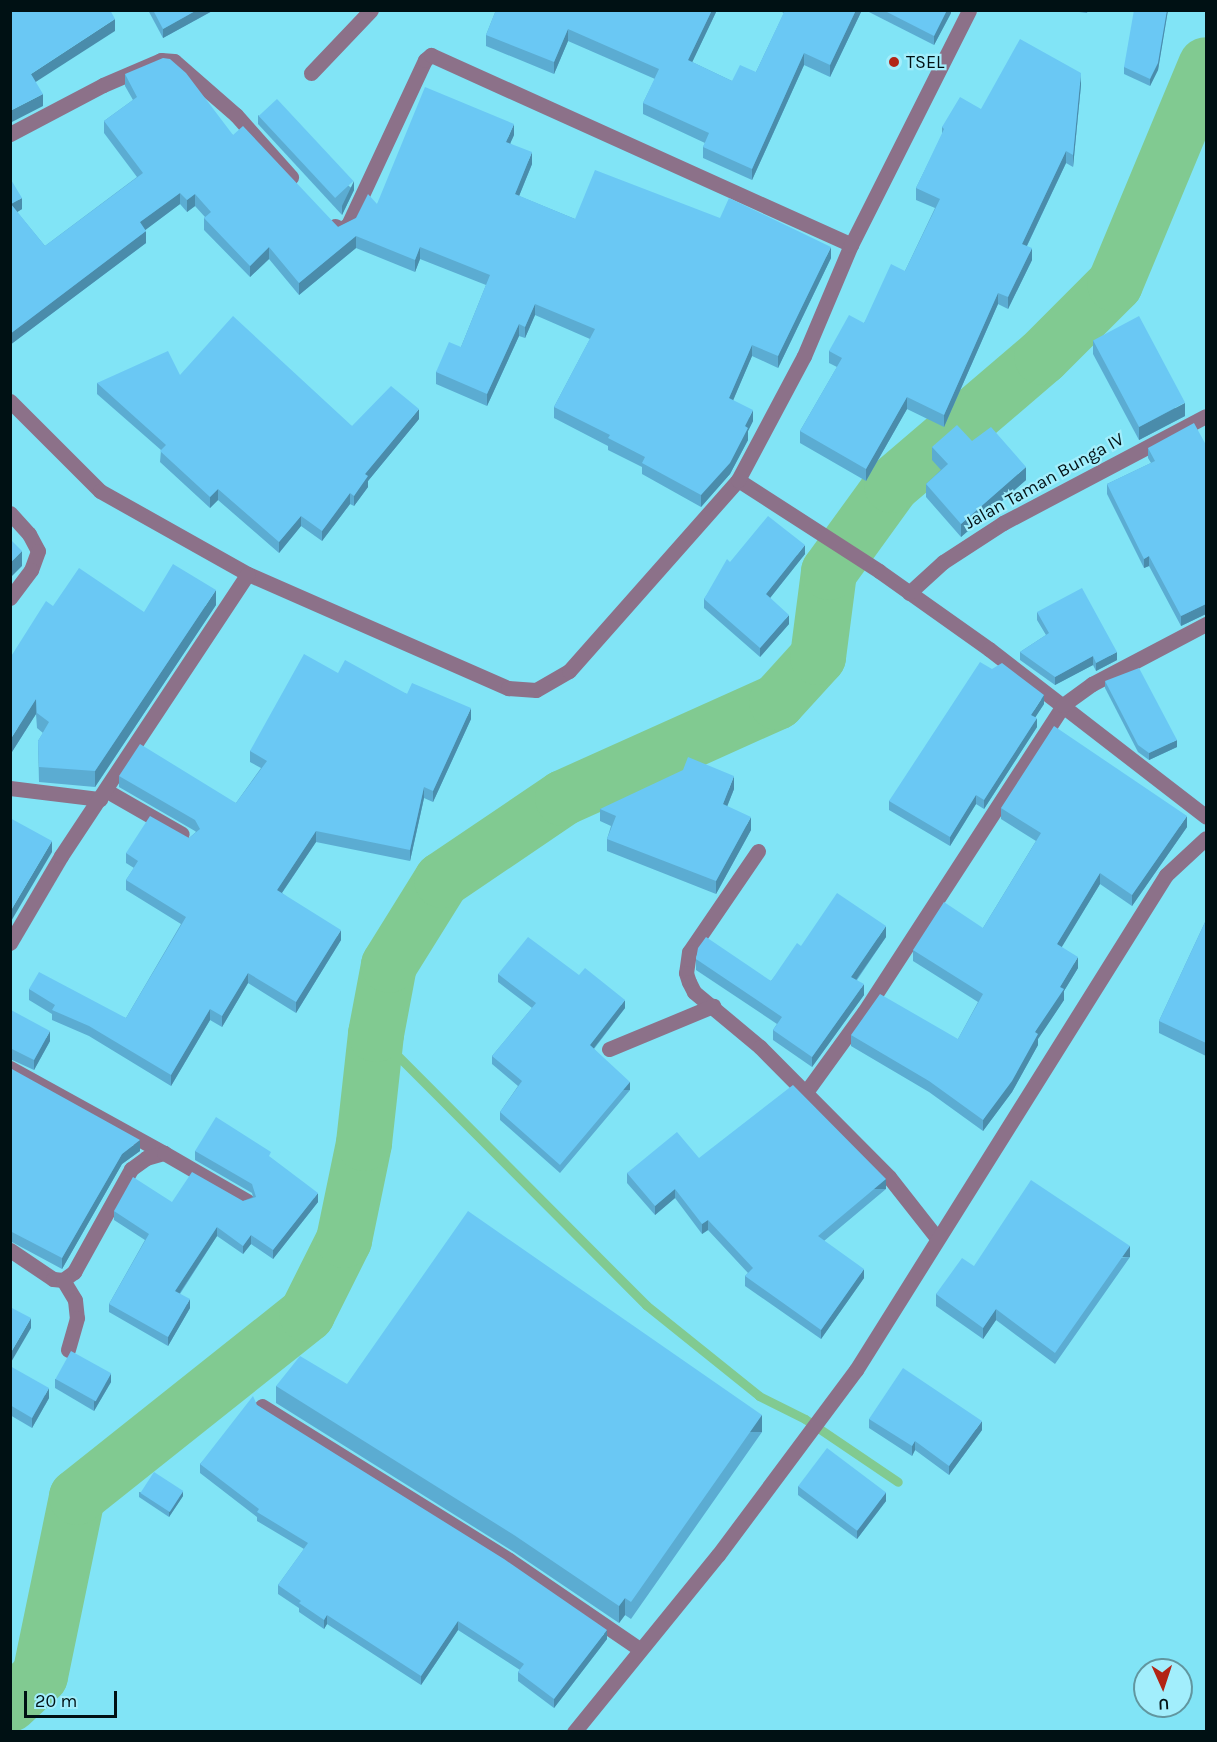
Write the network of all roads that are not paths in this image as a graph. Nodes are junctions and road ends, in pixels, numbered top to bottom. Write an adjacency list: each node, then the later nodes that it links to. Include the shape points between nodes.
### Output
1 (371, 10): 3 (street)
2 (969, 10): 7 (street)
3 (311, 73)
4 (10, 134): 5 (street, via 160,60 181,65 236,115)
5 (302, 190)
6 (323, 212): 7 (street, via 336,227 348,225 425,60 435,56)
7 (851, 245): 10 (street, via 804,356)
8 (10, 401): 12 (street, via 100,491)
9 (1206, 416): 13 (street, Jalan Taman Bunga IV, via 1003,523 943,562)
10 (738, 480): 12 (street, via 569,671 536,690 508,688); 13 (street)
11 (10, 513): 14 (street, via 38,551 31,570)
12 (248, 574): 18 (street)
13 (909, 593): 16 (street)
14 (10, 598)
15 (1206, 624): 16 (street, via 1101,679)
16 (1063, 705): 19 (street); 27 (street, via 864,1012)
17 (10, 788): 18 (street)
18 (103, 795): 21 (street); 23 (street)
19 (1206, 816)
20 (1206, 838): 30 (street, via 1166,875)
21 (190, 839)
22 (758, 851): 24 (street, via 686,962 689,982)
23 (10, 943)
24 (713, 1006): 25 (street); 27 (street)
25 (609, 1049)
26 (10, 1068): 28 (street)
27 (806, 1092): 30 (street, via 890,1177)
28 (164, 1153): 29 (street); 32 (street, via 146,1158 131,1169 74,1272)
29 (247, 1201)
30 (937, 1238): 35 (street, via 856,1370 718,1555)
31 (10, 1250): 32 (street, via 53,1279)
32 (63, 1280): 33 (street, via 75,1300 77,1318)
33 (68, 1350)
34 (262, 1406): 35 (street, via 508,1560)
35 (638, 1648): 36 (street)
36 (574, 1731)

